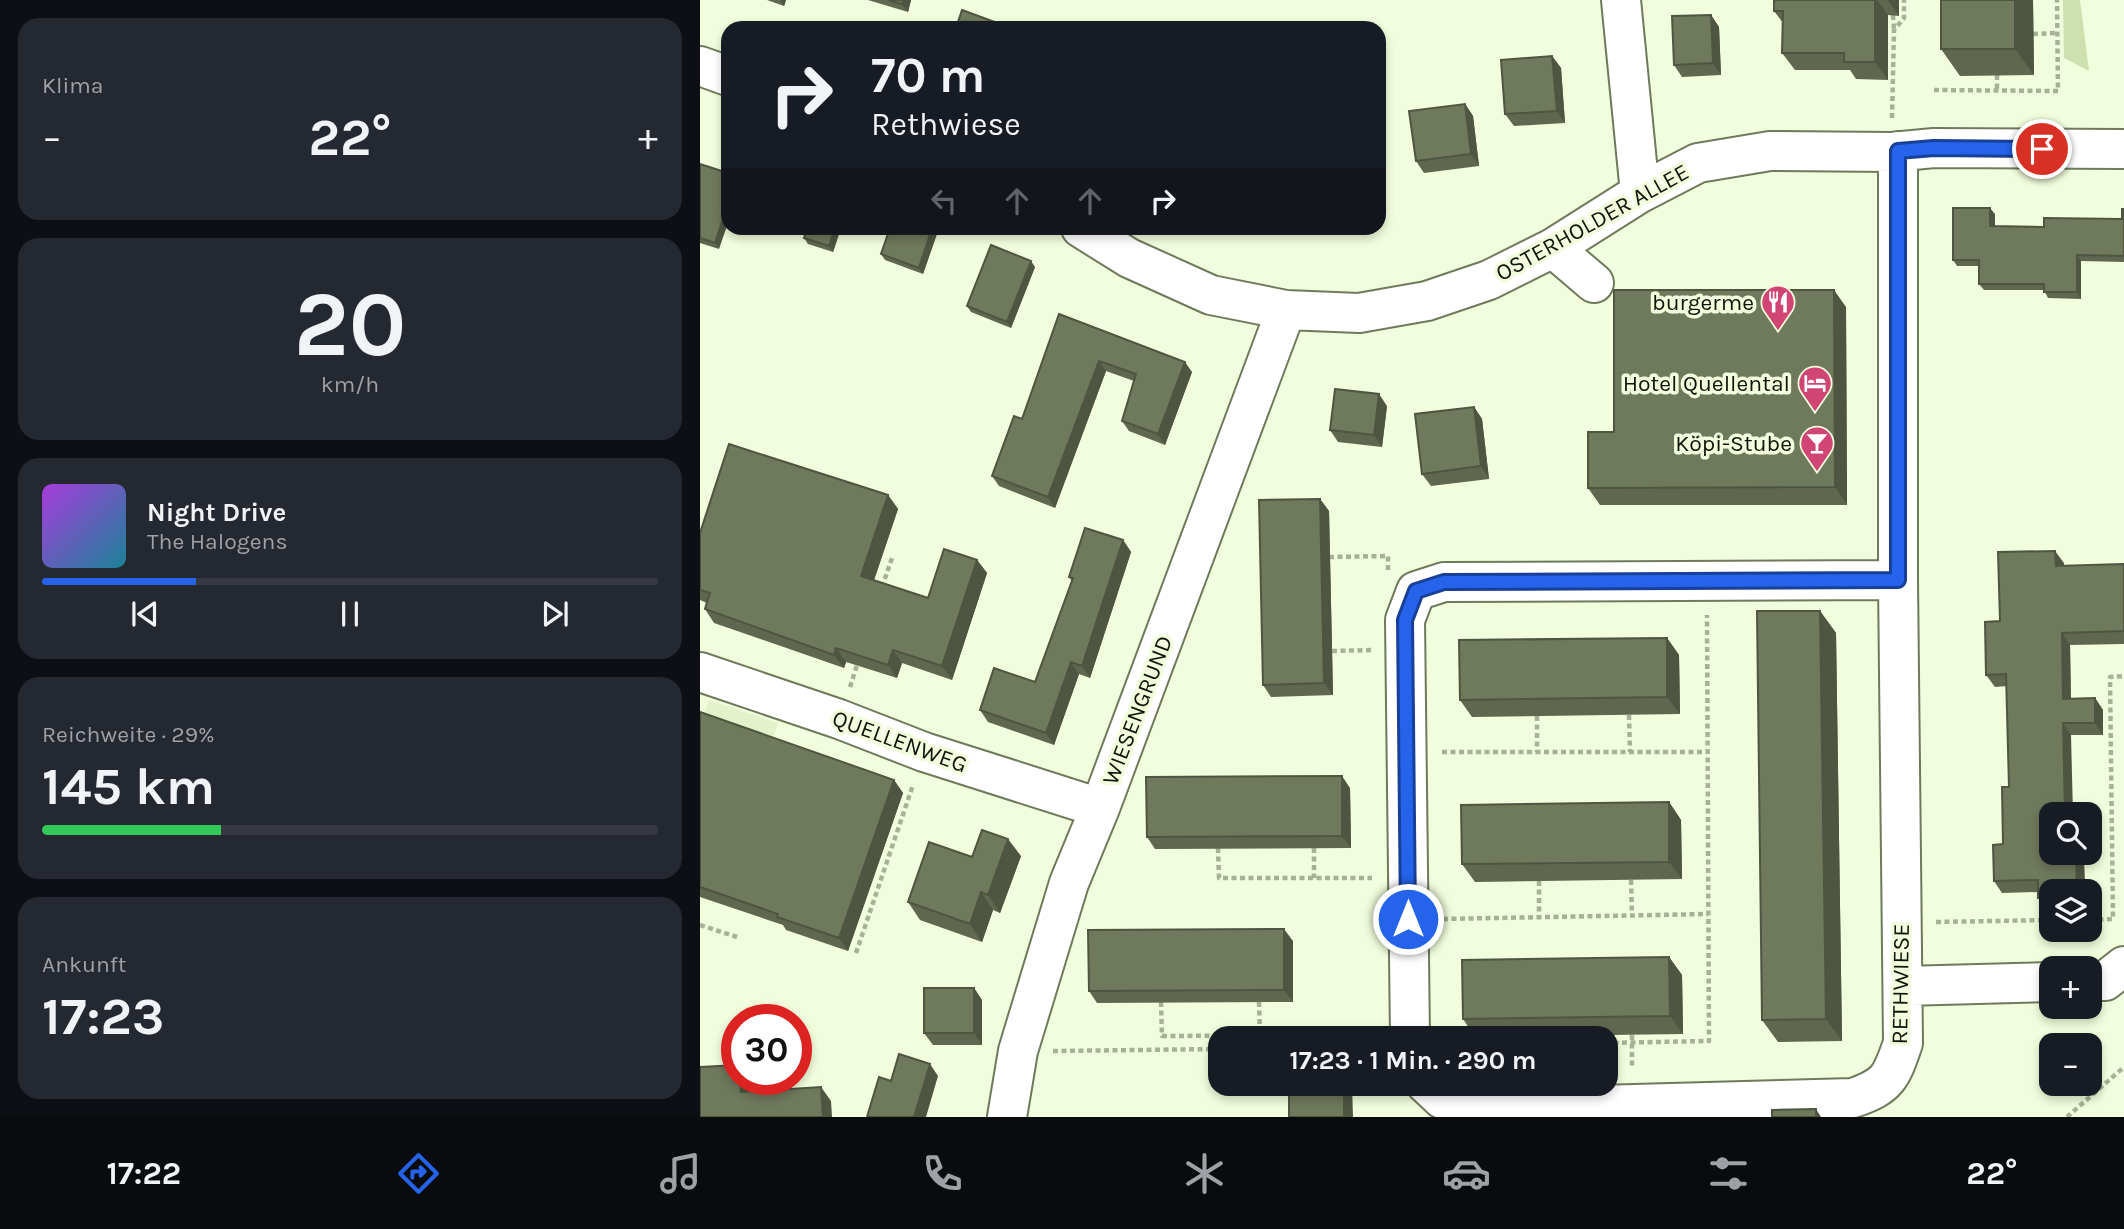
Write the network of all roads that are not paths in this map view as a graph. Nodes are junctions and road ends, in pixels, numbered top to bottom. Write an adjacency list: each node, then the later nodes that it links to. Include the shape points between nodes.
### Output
1 (1621, 0): 6 (street)
2 (700, 66): 3 (street)
3 (721, 74)
4 (2124, 149): 5 (street, OSTERHOLDER ALLEE)
5 (1895, 152): 6 (street, OSTERHOLDER ALLEE, via 1770,151 1698,163); 11 (street, RETHWIESE)
6 (1640, 193): 8 (street, OSTERHOLDER ALLEE)
7 (1092, 235): 10 (street, OSTERHOLDER ALLEE, via 1129,258 1211,295)
8 (1553, 248): 9 (street); 10 (street, OSTERHOLDER ALLEE, via 1489,280 1427,301 1359,313)
9 (1594, 283)
10 (1286, 310): 13 (street, WIESENGRUND)
11 (1898, 580): 17 (street, RETHWIESE); 18 (street, via 1444,582 1416,591 1405,620)
12 (700, 672): 13 (street, QUELLENWEG, via 924,752)
13 (1100, 808): 21 (street, WIESENGRUND, via 1069,883 1018,1051)
14 (2124, 966): 15 (street)
15 (2102, 981)
16 (2039, 982): 17 (street)
17 (1903, 986): 20 (street, RETHWIESE, via 1903,1043 1894,1070 1877,1090 1853,1098)
18 (1410, 1026)
19 (1439, 1096): 20 (street, RETHWIESE)
20 (1488, 1112)
21 (1007, 1117)

